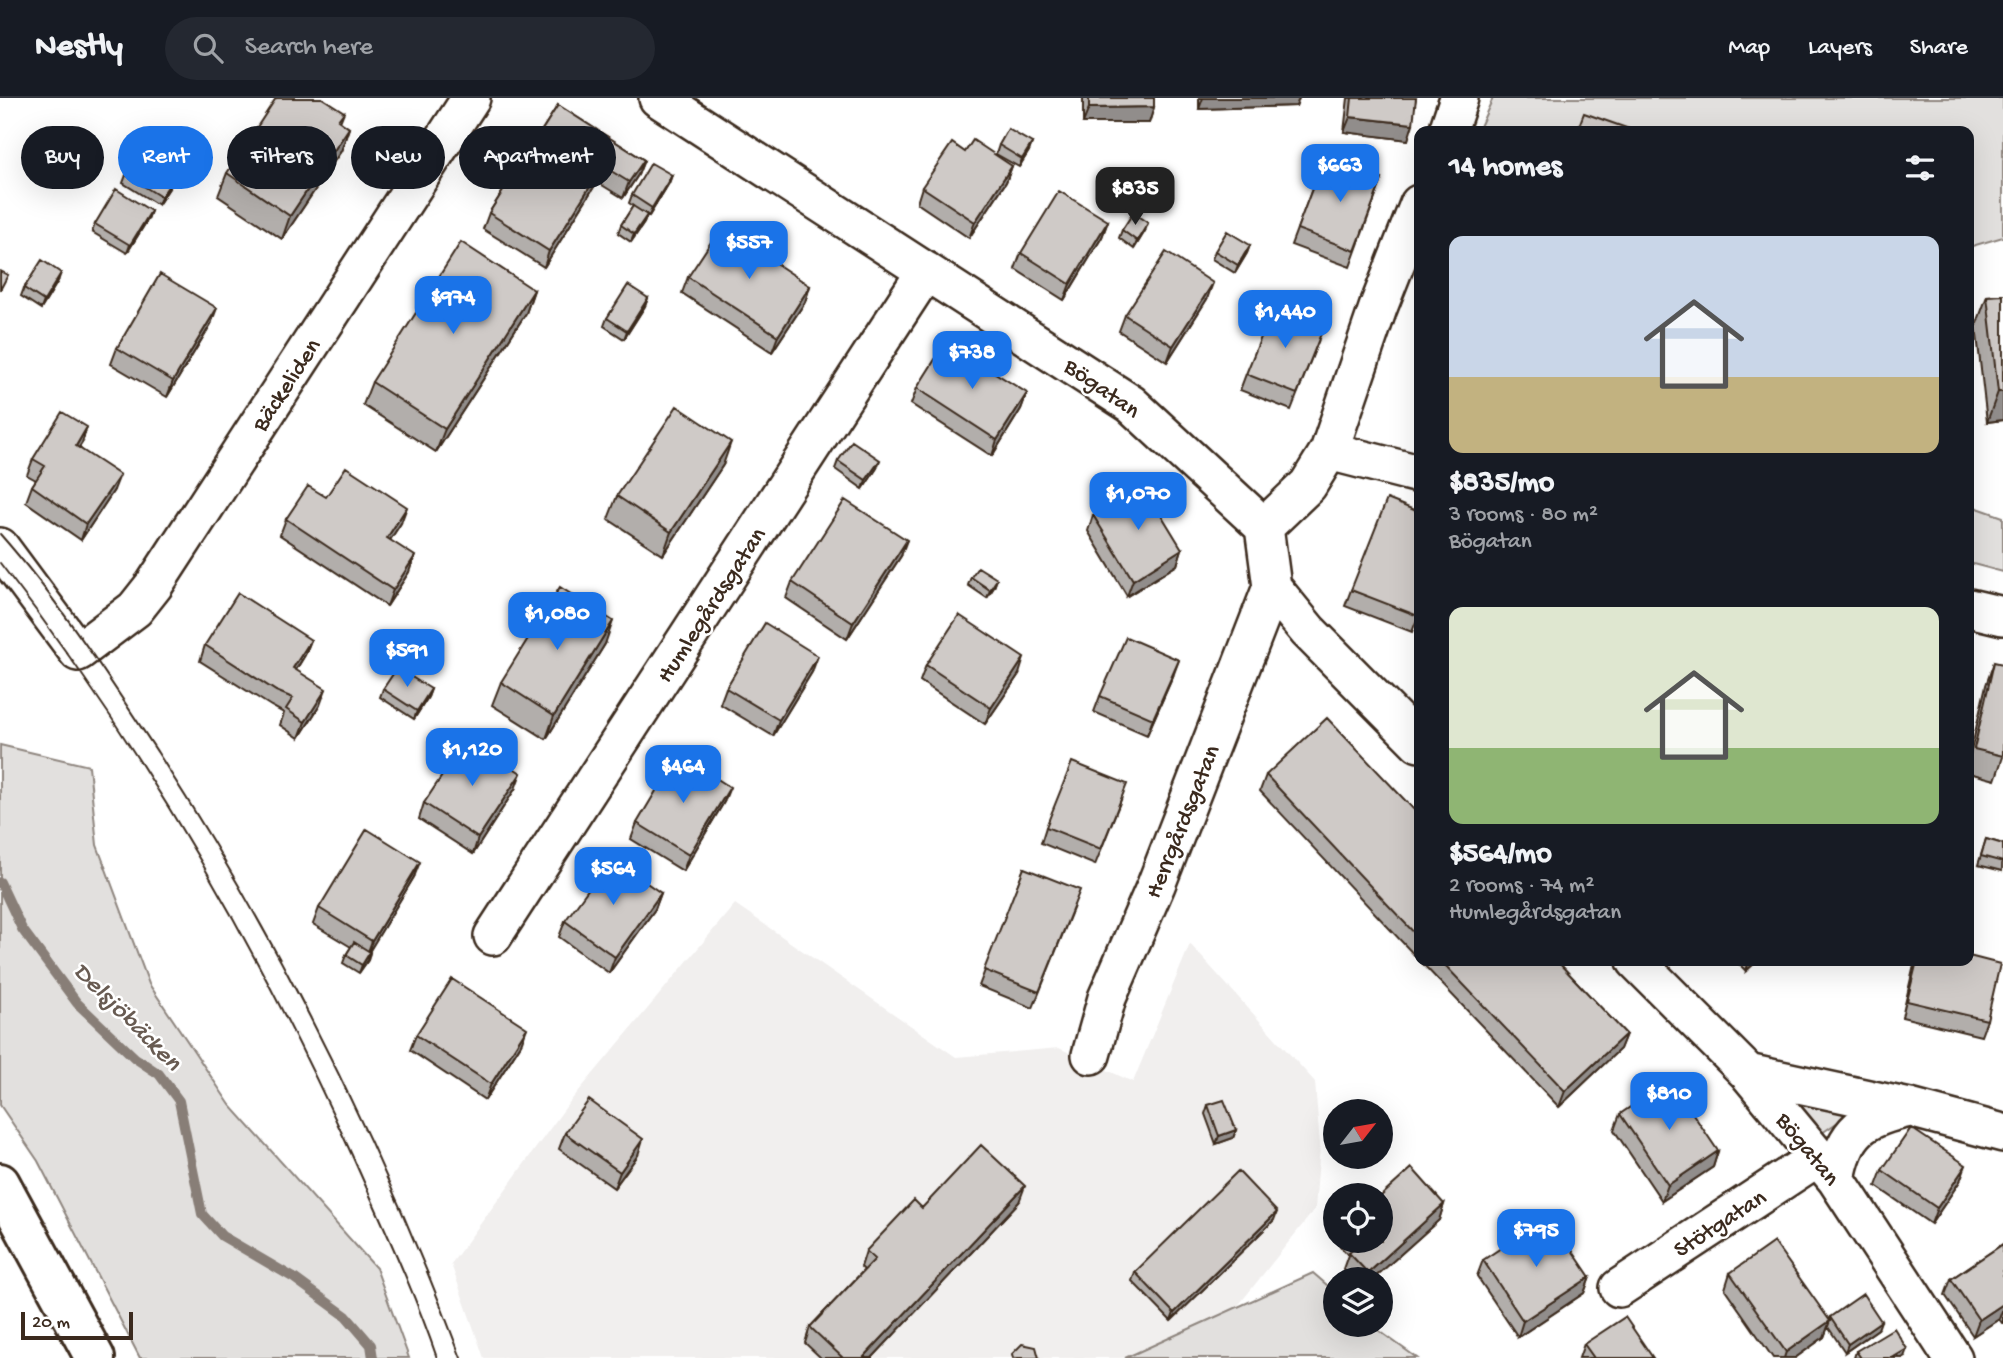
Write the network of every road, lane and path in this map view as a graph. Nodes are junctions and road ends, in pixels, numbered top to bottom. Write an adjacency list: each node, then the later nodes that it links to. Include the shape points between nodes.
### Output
1 (471, 98): 10 (street, Bäckeliden, via 135,609 78,652)
2 (658, 98): 6 (street, Bögatan)
3 (1460, 98): 4 (street)
4 (1450, 126)
5 (1414, 217): 7 (street)
6 (926, 271): 9 (street, Bögatan, via 1131,404); 15 (street, Humlegårdsgatan)
7 (1329, 451): 8 (street); 9 (street, via 1308,485)
8 (1414, 473)
9 (1264, 527): 11 (street)
10 (0, 547)
11 (1272, 587): 14 (street, via 1308,631); 17 (street, Herrgårdsgatan, via 1107,998)
12 (1974, 609): 13 (street)
13 (2003, 616)
14 (1414, 738)
15 (492, 936)
16 (1641, 966): 18 (street, Bögatan)
17 (1091, 1055)
18 (1748, 1073): 19 (street); 21 (street, Bögatan)
19 (1910, 1108): 20 (street); 21 (street, via 1875,1115 1854,1132 1839,1162)
20 (2003, 1133)
21 (1827, 1168): 23 (street, Stötgatan); 25 (street, Bögatan)
22 (0, 1183): 24 (street)
23 (1619, 1287)
24 (95, 1358)
25 (1953, 1358)

